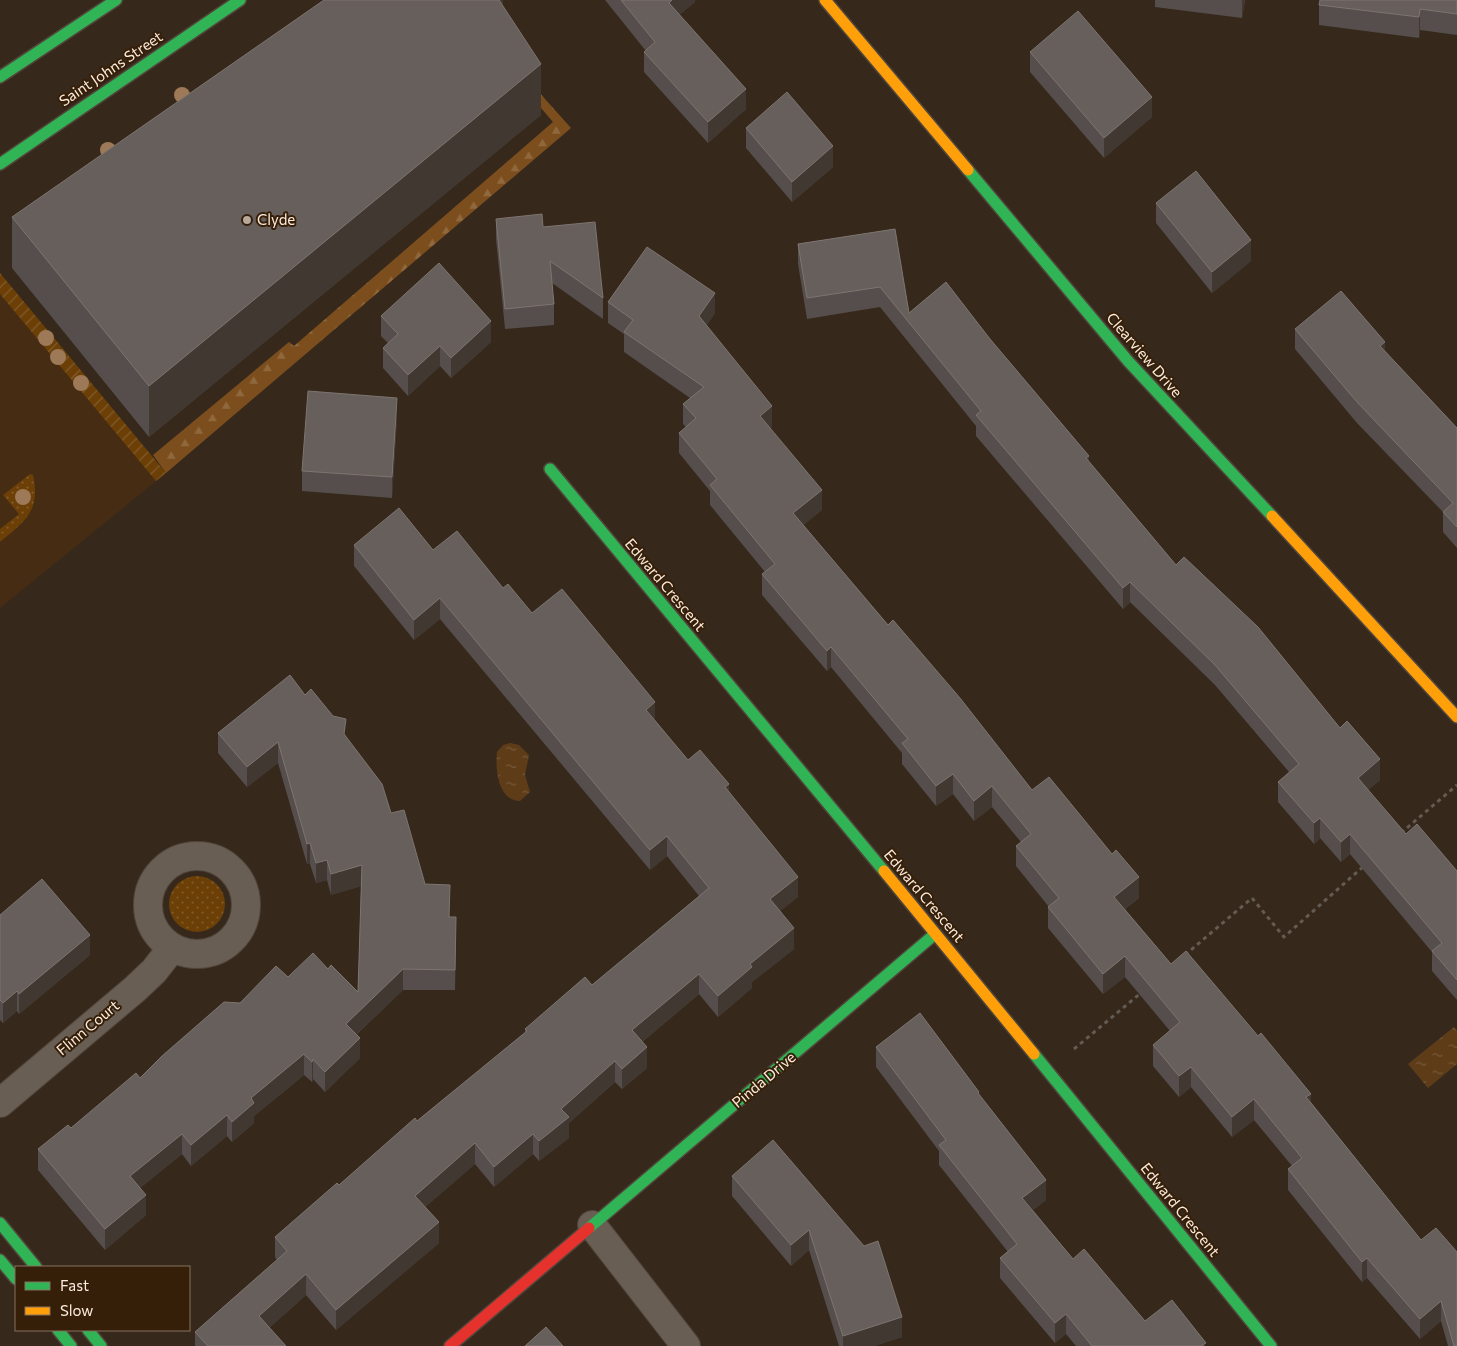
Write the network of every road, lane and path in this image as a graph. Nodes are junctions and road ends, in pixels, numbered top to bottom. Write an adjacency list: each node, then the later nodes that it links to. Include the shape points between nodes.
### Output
1 (116, 0): 4 (street)
2 (240, 0): 5 (street, Saint Johns Street)
3 (825, 0): 7 (street, Clearview Drive, via 1128,361)
4 (0, 77)
5 (0, 164)
6 (550, 469): 11 (street, Edward Crescent)
7 (1457, 717)
8 (1457, 785): 9 (path)
9 (1398, 836)
10 (1369, 862): 13 (path, via 1284,936 1252,898)
11 (936, 934): 18 (street, Pinda Drive); 28 (street, Edward Crescent)
12 (172, 948): 16 (street, Flinn Court, via 135,989)
13 (1184, 956)
14 (1146, 988): 15 (path)
15 (1070, 1052)
16 (0, 1103)
17 (0, 1223): 20 (street)
18 (592, 1225): 26 (street, Pinda Drive); 27 (street)
19 (0, 1260): 21 (street)
20 (35, 1266)
21 (15, 1278)
22 (59, 1331): 24 (street)
23 (89, 1331): 25 (street)
24 (71, 1346)
25 (101, 1346)
26 (450, 1346)
27 (686, 1346)
28 (1271, 1346)

